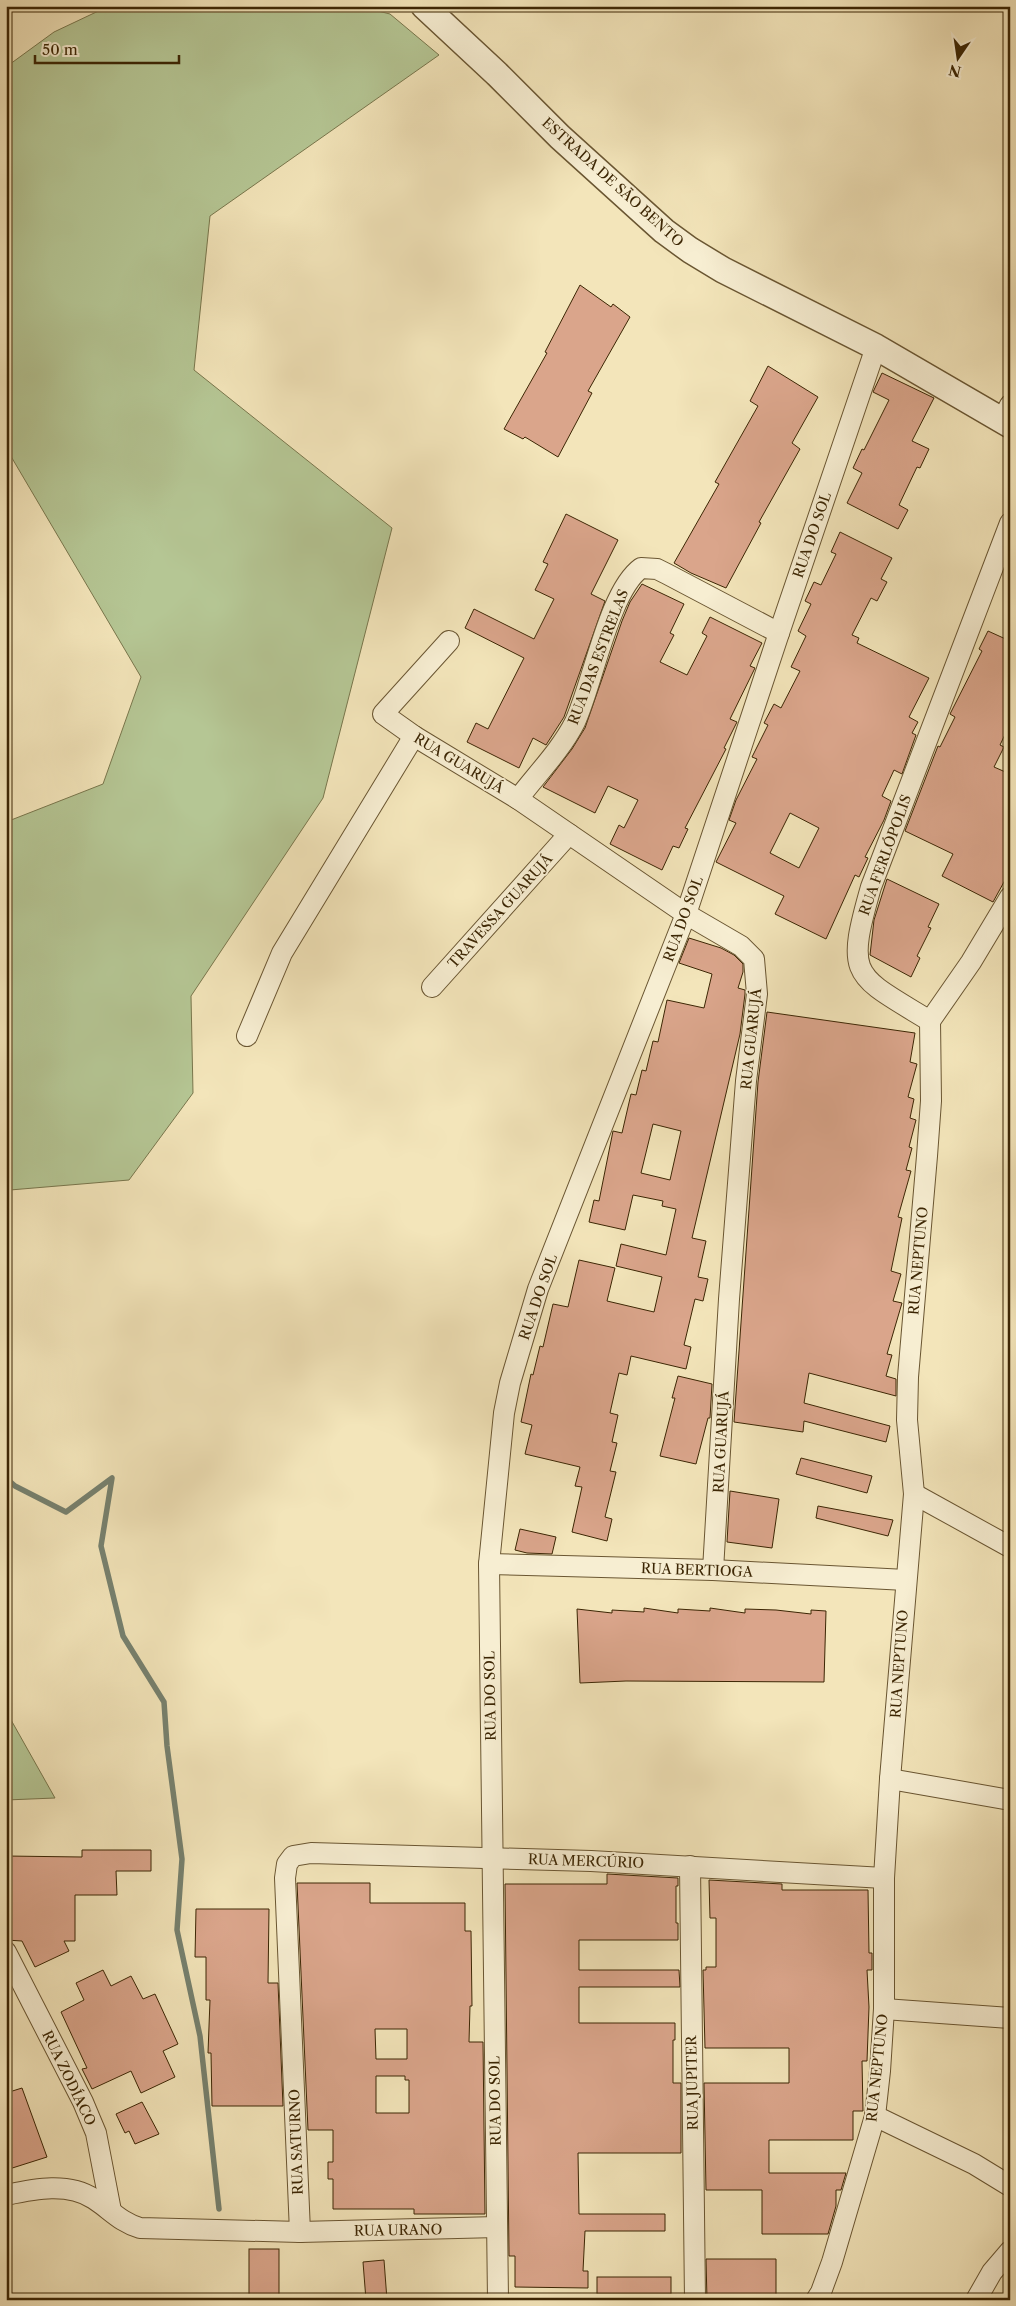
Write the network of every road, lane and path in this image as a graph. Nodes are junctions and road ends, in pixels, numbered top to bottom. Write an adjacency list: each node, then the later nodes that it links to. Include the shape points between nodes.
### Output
1 (424, 6): 2 (street, ESTRADA DE SÃO BENTO, via 560,137 677,240 723,270)
2 (876, 346): 3 (street, ESTRADA DE SÃO BENTO); 5 (street, RUA DO SOL)
3 (1007, 417)
4 (1010, 523): 13 (street, RUA FERLÓPOLIS, via 872,887 856,948 859,969 865,978)
5 (779, 633): 8 (street, RUA DAS ESTRELAS, via 657,569 641,568 628,580 616,602 574,724); 11 (street, RUA DO SOL)
6 (449, 641): 7 (street, RUA GUARUJÁ, via 383,714)
7 (414, 736): 8 (street, RUA GUARUJÁ); 14 (street, via 282,953)
8 (518, 799): 9 (street, RUA GUARUJÁ)
9 (569, 834): 11 (street, RUA GUARUJÁ); 12 (street, TRAVESSA GUARUJÁ)
10 (1010, 897): 13 (street)
11 (686, 914): 17 (street, RUA DO SOL, via 538,1289 522,1341 504,1413); 18 (street, RUA GUARUJÁ, via 741,946 754,959 757,994 746,1081 729,1299)
12 (432, 987)
13 (930, 1021): 15 (street, RUA NEPTUNO, via 928,1156 908,1378 907,1420)
14 (247, 1036)
15 (914, 1494): 16 (street); 19 (street, RUA NEPTUNO)
16 (1010, 1547)
17 (488, 1564): 18 (street, RUA BERTIOGA); 22 (street, RUA DO SOL)
18 (713, 1570): 19 (street, RUA BERTIOGA)
19 (906, 1580): 20 (street, RUA NEPTUNO)
20 (890, 1779): 21 (street); 25 (street, RUA NEPTUNO)
21 (1010, 1800)
22 (492, 1858): 23 (street, RUA MERCÚRIO, via 311,1853 298,1854); 24 (street, RUA MERCÚRIO); 33 (street, RUA DO SOL)
23 (290, 1860): 34 (street, RUA SATURNO, via 285,1878)
24 (690, 1866): 25 (street, RUA MERCÚRIO); 37 (street, RUA JUPITER)
25 (884, 1878): 27 (street, RUA NEPTUNO)
26 (6, 1952): 32 (street, RUA ZODÍACO, via 83,2102 106,2176)
27 (884, 2009): 28 (street); 29 (street, RUA NEPTUNO)
28 (1010, 2018)
29 (874, 2116): 30 (street, via 974,2164); 38 (street, RUA NEPTUNO, via 832,2262)
30 (1010, 2186)
31 (6, 2194): 32 (street, via 63,2188 81,2192)
32 (111, 2211): 34 (street, via 119,2219 140,2228)
33 (497, 2227): 34 (street, RUA URANO); 36 (street, RUA DO SOL)
34 (300, 2232)
35 (1010, 2251): 39 (street, via 992,2272)
36 (498, 2300)
37 (695, 2300)
38 (816, 2300)
39 (976, 2300)

